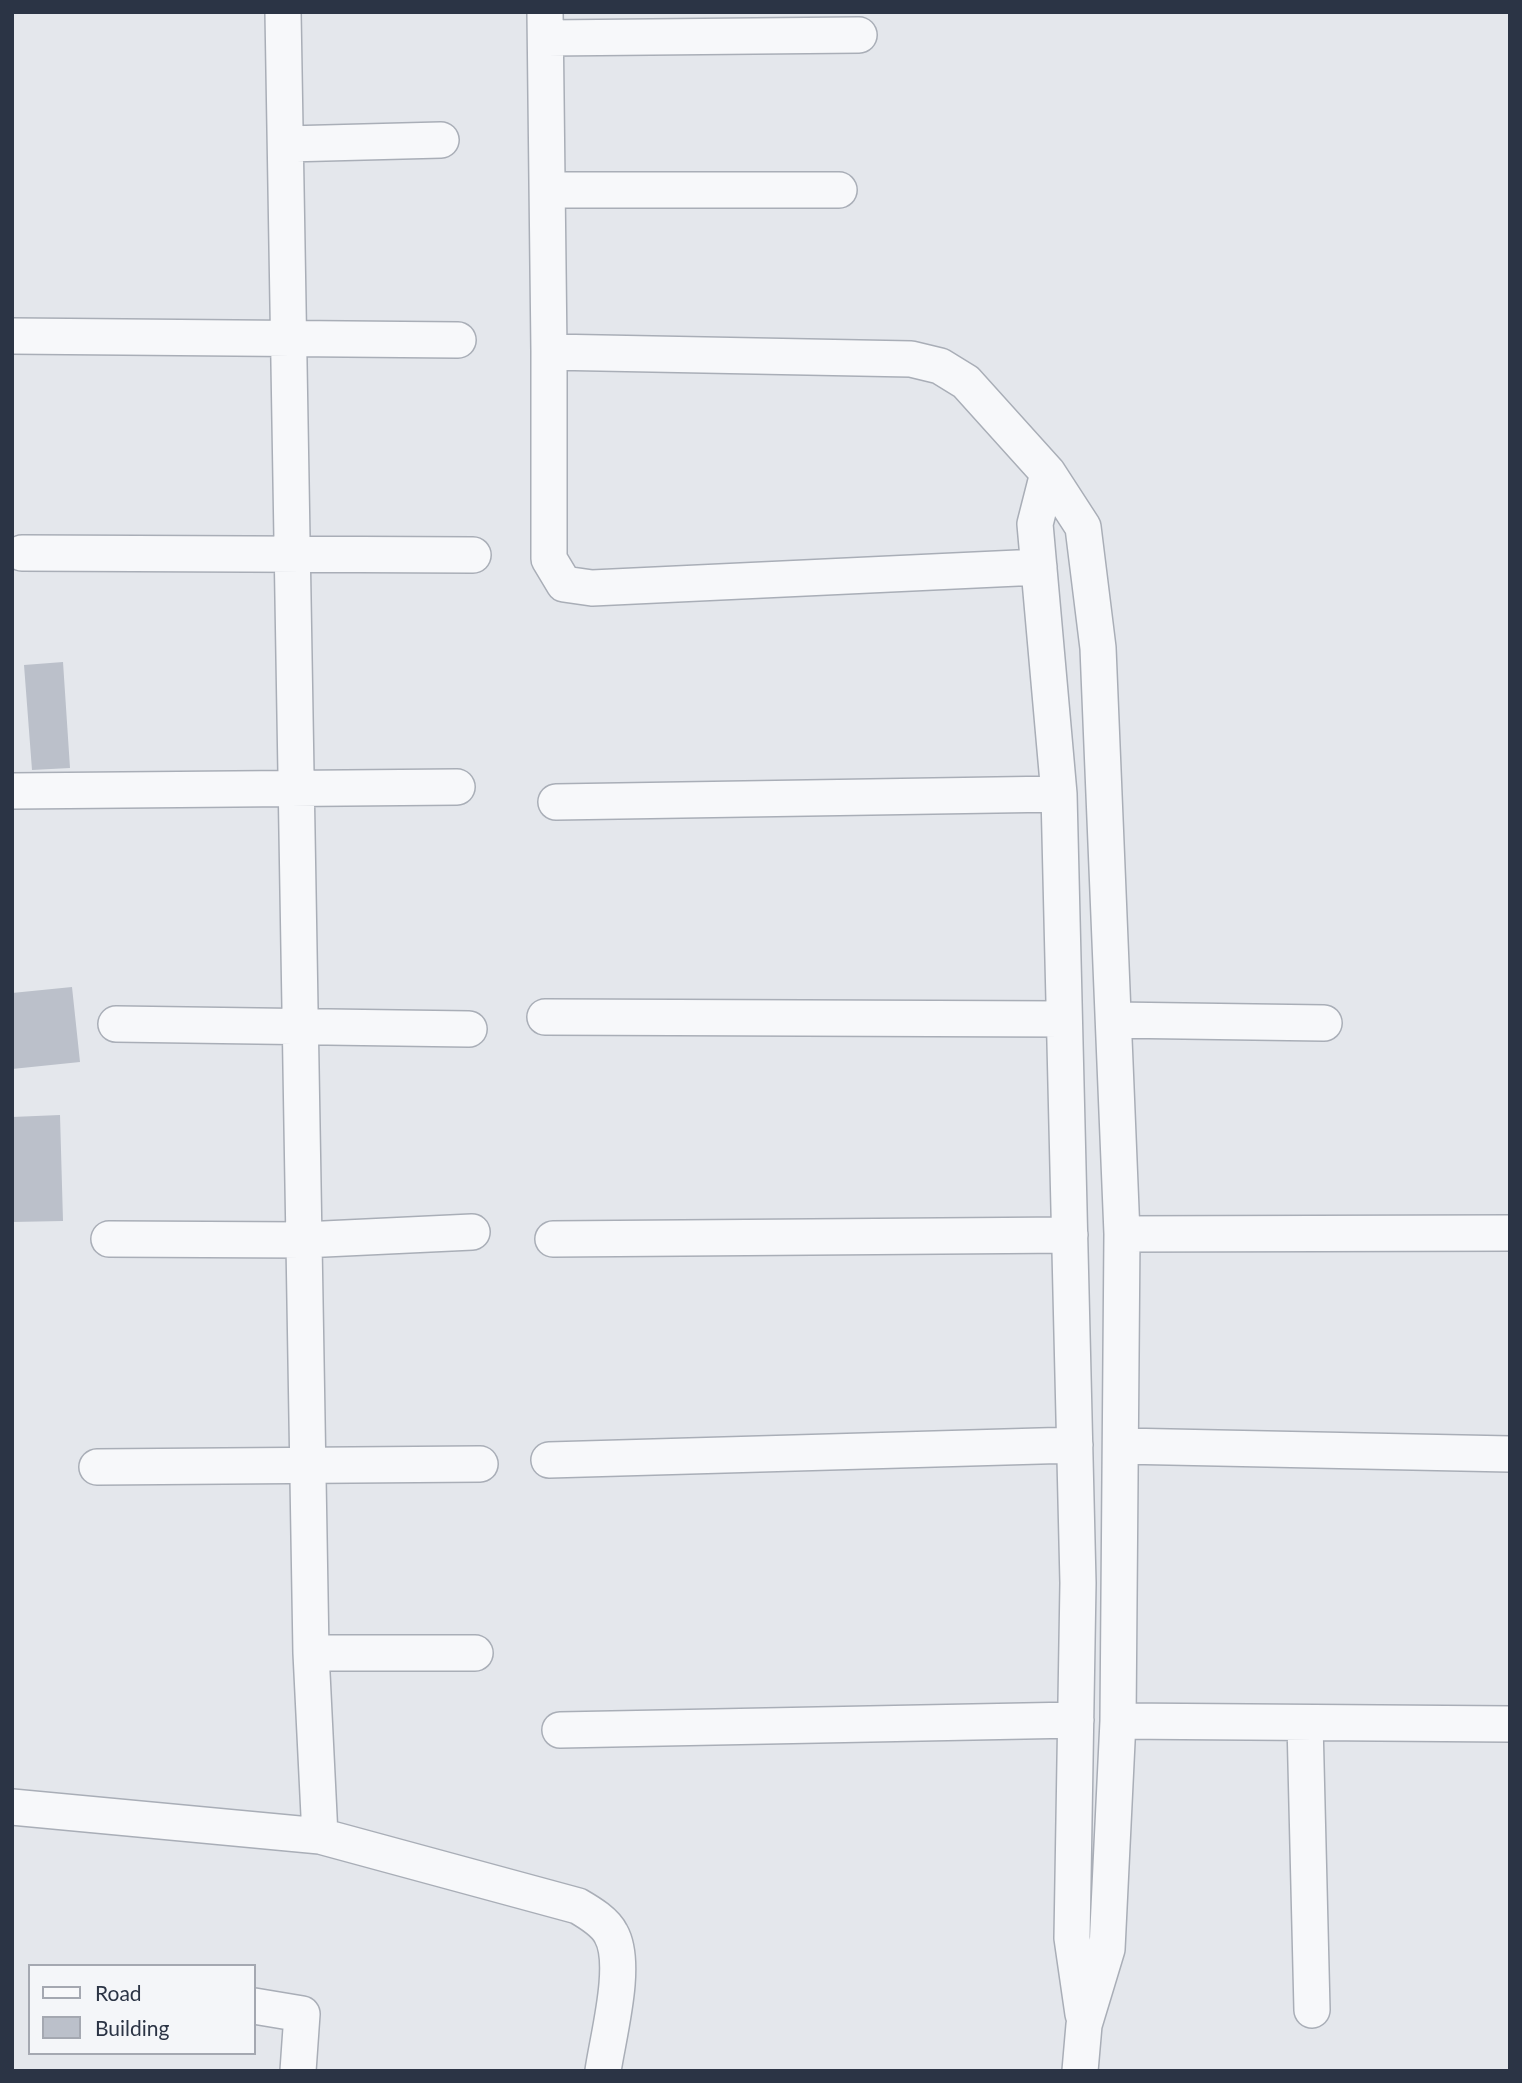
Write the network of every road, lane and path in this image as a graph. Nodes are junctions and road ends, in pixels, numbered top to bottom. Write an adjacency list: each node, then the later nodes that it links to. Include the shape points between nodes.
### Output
1 (283, 12): 5 (street)
2 (546, 25): 3 (street); 6 (street)
3 (859, 35)
4 (441, 140): 5 (street)
5 (287, 144): 9 (street)
6 (548, 190): 7 (street); 11 (street)
7 (839, 190)
8 (12, 337): 9 (street)
9 (288, 337): 10 (street); 14 (street)
10 (458, 340)
11 (550, 352): 12 (street, via 911,359 940,366 966,382); 16 (street, via 549,559 564,584 592,588)
12 (1048, 473): 16 (street, via 1035,524); 17 (street, via 1083,527)
13 (22, 553): 14 (street)
14 (292, 554): 15 (street); 19 (street)
15 (473, 555)
16 (1039, 567): 18 (street)
17 (1099, 677): 18 (street); 26 (street)
18 (1047, 681): 22 (street)
19 (295, 787): 20 (street); 21 (street); 29 (street)
20 (457, 787)
21 (12, 791)
22 (1059, 794): 23 (street); 25 (street)
23 (556, 803)
24 (545, 1017): 25 (street)
25 (1063, 1019): 32 (street)
26 (1114, 1020): 27 (street); 31 (street)
27 (1324, 1023)
28 (116, 1024): 29 (street)
29 (298, 1025): 30 (street); 39 (street)
30 (468, 1029)
31 (1117, 1119): 32 (street); 35 (street)
32 (1066, 1120): 36 (street)
33 (472, 1233): 39 (street)
34 (1510, 1233): 35 (street)
35 (1122, 1234): 41 (street)
36 (1070, 1235): 38 (street); 40 (street)
37 (109, 1239): 39 (street)
38 (553, 1239)
39 (303, 1240): 45 (street)
40 (1075, 1445): 43 (street); 47 (street)
41 (1121, 1446): 42 (street); 48 (street)
42 (1510, 1454)
43 (548, 1460)
44 (481, 1464): 45 (street)
45 (309, 1465): 46 (street); 49 (street)
46 (97, 1467)
47 (1078, 1583): 48 (street); 51 (street)
48 (1119, 1584): 52 (street)
49 (310, 1653): 50 (street); 57 (street)
50 (475, 1653)
51 (1076, 1720): 55 (street); 60 (street, via 1072,1938)
52 (1118, 1721): 53 (street); 60 (street, via 1107,1949)
53 (1305, 1723): 54 (street); 59 (street)
54 (1510, 1724)
55 (560, 1730)
56 (12, 1807): 57 (street)
57 (320, 1836): 62 (street, via 578,1906 597,1918 611,1934 619,1957)
58 (256, 2006): 61 (street, via 302,2014)
59 (1312, 2010)
60 (1084, 2025): 63 (street)
61 (299, 2071)
62 (603, 2071)
63 (1080, 2071)

